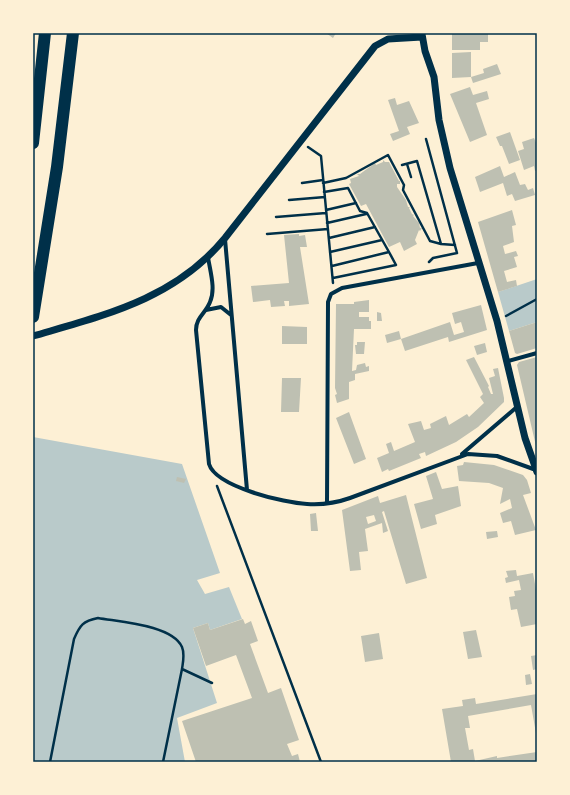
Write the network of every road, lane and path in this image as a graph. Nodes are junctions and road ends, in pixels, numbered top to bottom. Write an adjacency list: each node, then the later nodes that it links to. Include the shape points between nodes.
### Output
1 (45, 33): 6 (highway)
2 (72, 33): 40 (highway, via 59,153)
3 (422, 35): 5 (street, via 388,39 375,46); 32 (street, via 434,77 449,162)
4 (426, 139): 27 (path)
5 (300, 142): 10 (path, via 321,156); 23 (street)
6 (33, 143)
7 (407, 164): 8 (path); 9 (path); 26 (path, via 417,161)
8 (402, 165)
9 (411, 177)
10 (323, 182): 11 (path); 12 (path); 26 (path, via 346,178 388,155 430,241)
11 (302, 183)
12 (324, 192): 13 (path); 15 (path, via 348,188)
13 (325, 197): 14 (path); 16 (path)
14 (289, 200)
15 (356, 203): 16 (path); 17 (path, via 360,211)
16 (326, 211): 18 (path); 19 (path)
17 (367, 213): 19 (path); 20 (path)
18 (276, 217)
19 (328, 223): 21 (path)
20 (375, 227): 24 (path); 25 (path)
21 (328, 229): 22 (path); 24 (path)
22 (267, 234)
23 (225, 238): 30 (street); 41 (street)
24 (329, 238): 28 (path)
25 (382, 240): 28 (path); 29 (path)
26 (441, 244): 27 (path)
27 (455, 245): 31 (path, via 457,253)
28 (330, 252): 34 (path)
29 (389, 252): 33 (path); 34 (path)
30 (208, 258): 39 (street, via 213,292); 43 (street, via 163,290 114,311)
31 (423, 263)
32 (478, 263): 37 (street); 42 (street)
33 (396, 265): 35 (path); 36 (path)
34 (332, 266): 36 (path)
35 (401, 268)
36 (333, 278): 37 (path)
37 (334, 291): 51 (street, via 328,302)
38 (537, 299): 42 (path)
39 (206, 310): 41 (street, via 221,307); 48 (street, via 198,318 196,330)
40 (33, 317)
41 (232, 317): 50 (street)
42 (497, 321): 45 (street)
43 (33, 336)
44 (537, 353): 45 (street)
45 (508, 361): 46 (street)
46 (518, 406): 47 (street, via 475,445); 49 (street, via 525,438)
47 (458, 456): 49 (street, via 474,453 497,456); 51 (street, via 357,496)
48 (211, 468): 50 (street, via 222,479); 56 (path)
49 (537, 471)
50 (248, 490): 51 (street, via 298,503)
51 (327, 504)
52 (182, 669): 53 (path); 54 (path, via 182,647 174,637 164,631 98,618 80,626 74,639); 55 (path)
53 (212, 683)
54 (50, 762)
55 (163, 762)
56 (321, 762)

